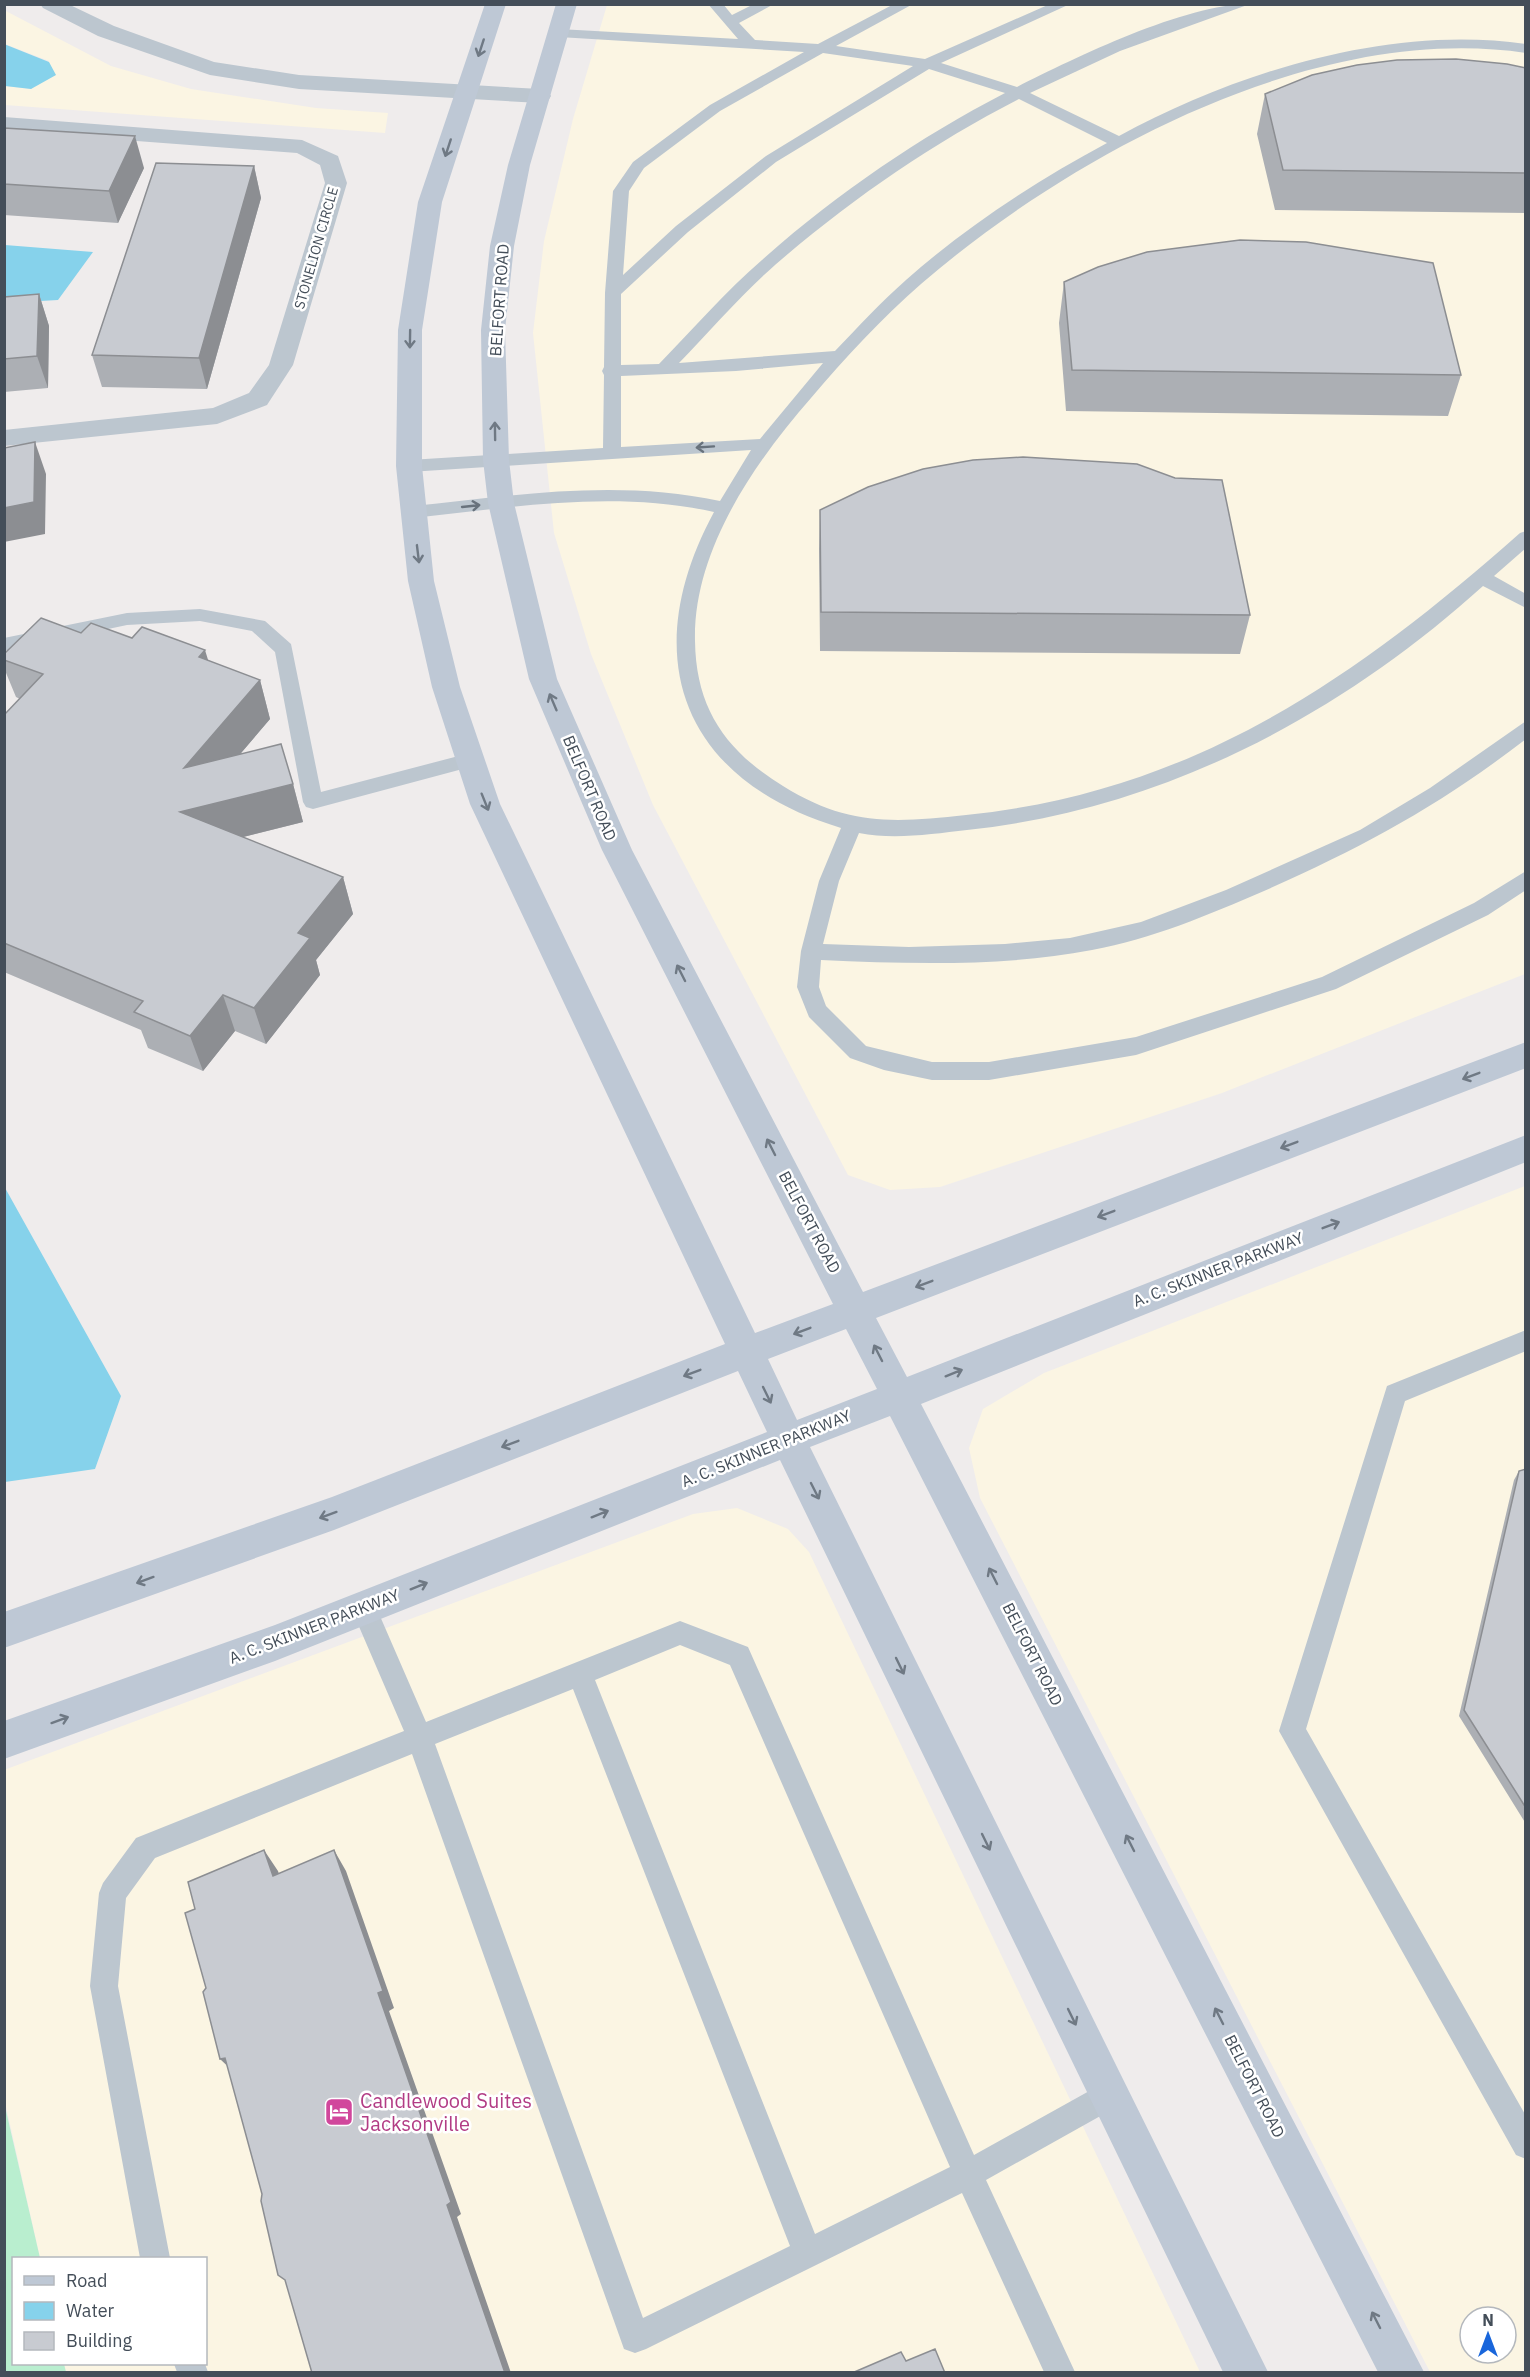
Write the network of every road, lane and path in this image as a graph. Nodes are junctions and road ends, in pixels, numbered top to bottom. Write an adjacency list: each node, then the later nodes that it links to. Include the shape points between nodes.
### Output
1 (50, 4): 15 (street, via 106,31 210,68 299,82)
2 (496, 4): 15 (main road, one-way to 15)
3 (567, 4): 10 (main road, BELFORT ROAD)
4 (715, 4): 9 (lane)
5 (767, 4): 9 (lane)
6 (906, 4): 12 (lane)
7 (1063, 4): 14 (lane)
8 (1243, 4): 16 (lane, via 1123,43)
9 (729, 22): 11 (lane)
10 (559, 33): 11 (lane); 17 (main road, BELFORT ROAD)
11 (750, 44): 12 (lane)
12 (823, 49): 14 (lane); 20 (lane, via 715,108 638,165 621,191)
13 (1526, 49): 19 (lane, via 1481,43 1442,44 1396,47 1341,58 1213,97)
14 (927, 64): 16 (lane); 20 (lane, via 771,159 682,229)
15 (466, 92): 17 (street); 28 (main road, one-way to 28, via 430,202 410,330)
16 (1017, 93): 19 (lane); 22 (lane, via 921,148 769,262)
17 (540, 96): 27 (main road, BELFORT ROAD, one-way to 17, via 493,330 502,246 519,165)
18 (4, 124): 24 (street, STONELION CIRCLE, via 302,147 330,161 336,183 281,365 258,399 217,416)
19 (1120, 143): 21 (lane, via 1023,200 957,247 909,286)
20 (613, 293): 23 (lane)
21 (838, 356): 22 (lane); 25 (lane, via 780,419)
22 (664, 369): 23 (lane)
23 (610, 371): 26 (lane)
24 (4, 438)
25 (763, 444): 26 (lane, one-way to 26); 30 (lane)
26 (612, 453): 27 (lane)
27 (496, 460): 28 (lane); 29 (main road, BELFORT ROAD)
28 (409, 466): 31 (main road)
29 (501, 503): 30 (lane, via 610,492 657,495); 31 (lane, one-way to 29); 43 (main road, BELFORT ROAD, one-way to 29, via 617,850 543,678)
30 (725, 508): 38 (lane, via 701,555 688,600 685,636 689,692 708,731 736,763 783,798)
31 (412, 512): 37 (main road, one-way to 37, via 421,581 446,687)
32 (1526, 537): 33 (lane)
33 (1482, 578): 34 (lane); 38 (lane, via 1414,634 1336,686 1257,736 1185,770 1059,811 979,824 872,828)
34 (1526, 602)
35 (4, 645): 37 (lane, via 127,619 200,615 258,626 284,649 313,802)
36 (1526, 728): 40 (lane, via 1422,802 1344,847 1146,929 1072,946 986,956)
37 (470, 760): 45 (main road, one-way to 45, via 485,804)
38 (853, 823): 40 (lane, via 829,881)
39 (1526, 879): 40 (lane, via 1480,909 1329,983 1136,1046 989,1071 932,1071 858,1052 817,1011 808,987)
40 (811, 951)
41 (1526, 1055): 43 (main road, one-way to 43)
42 (1526, 1148): 46 (main road, A. C. SKINNER PARKWAY, one-way to 42)
43 (856, 1310): 45 (main road, one-way to 45); 46 (main road, BELFORT ROAD, one-way to 43)
44 (1526, 1340): 54 (lane, via 1395,1394 1292,1731)
45 (746, 1352): 47 (main road, one-way to 47); 49 (main road, one-way to 49, via 334,1513)
46 (900, 1395): 47 (main road, A. C. SKINNER PARKWAY); 60 (main road, BELFORT ROAD, one-way to 46)
47 (788, 1439): 48 (main road, A. C. SKINNER PARKWAY, one-way to 47); 53 (main road, one-way to 53)
48 (364, 1608): 51 (lane); 52 (main road, A. C. SKINNER PARKWAY, one-way to 48)
49 (4, 1630)
50 (579, 1672): 51 (lane); 55 (lane, via 680,1633 739,1656); 56 (lane)
51 (419, 1736): 56 (lane, via 635,2338); 57 (lane, via 146,1848 113,1893 104,1986)
52 (4, 1740)
53 (1110, 2095): 55 (lane); 59 (main road)
54 (1526, 2145)
55 (968, 2174): 56 (lane); 58 (lane)
56 (808, 2254)
57 (155, 2257)
58 (1060, 2373)
59 (1246, 2373)
60 (1402, 2373)

